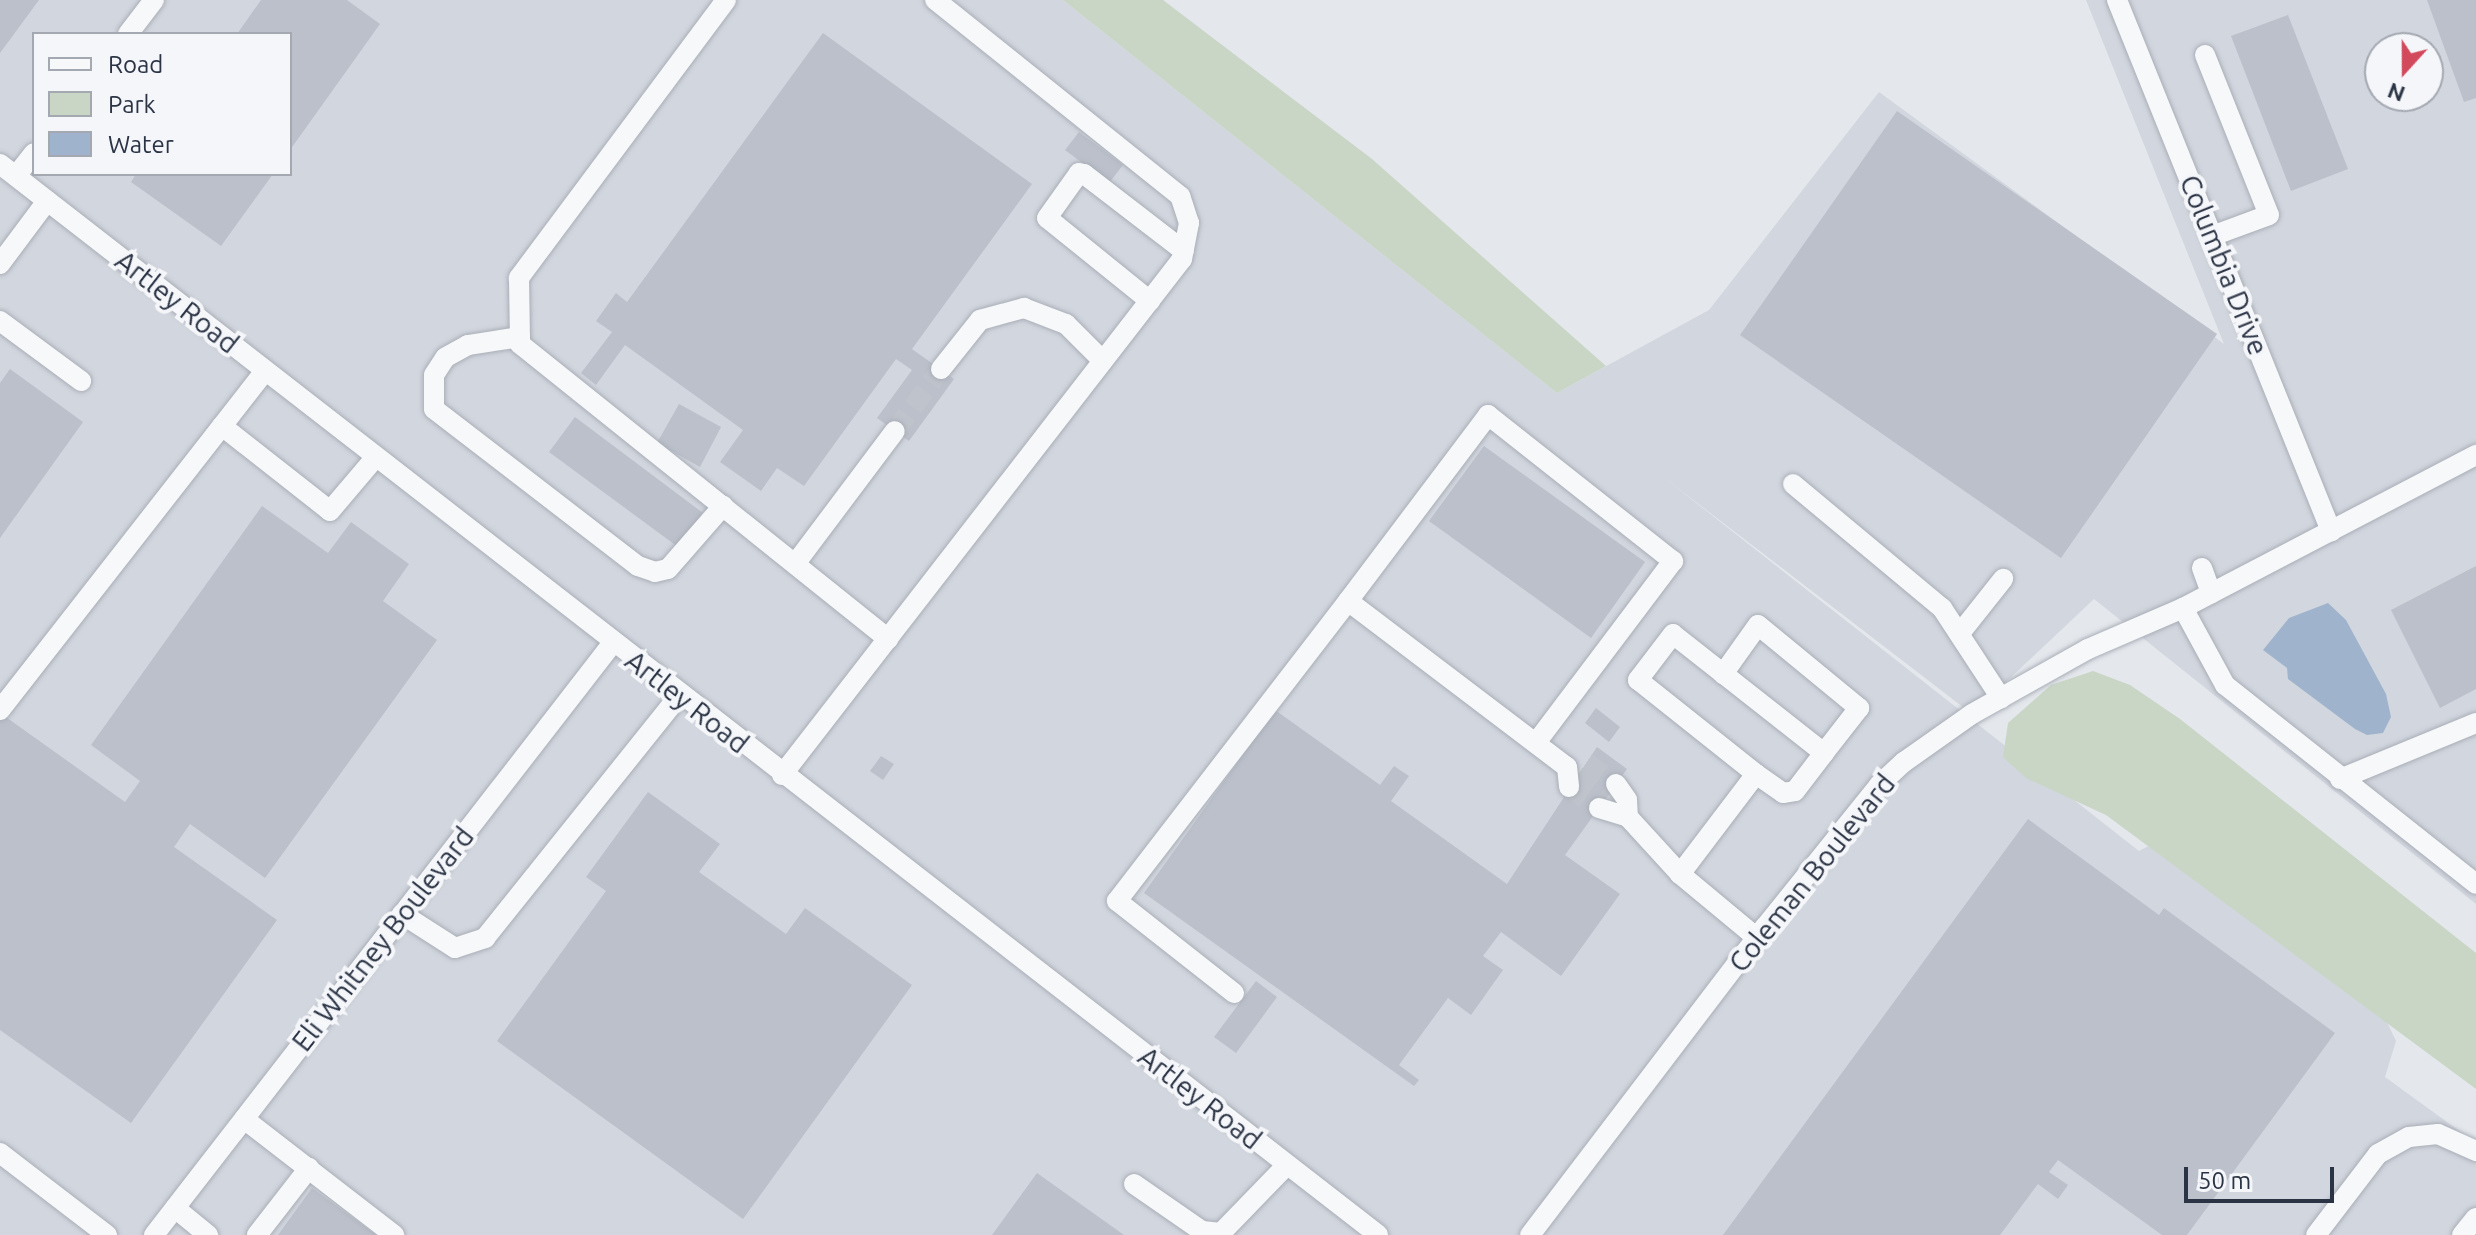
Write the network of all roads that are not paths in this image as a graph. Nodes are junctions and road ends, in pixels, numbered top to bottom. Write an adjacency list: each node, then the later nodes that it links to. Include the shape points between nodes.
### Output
1 (154, 0): 5 (street)
2 (726, 0): 15 (street, via 519,278)
3 (935, 0): 11 (street, via 1180,196 1189,223)
4 (2117, 0): 10 (street, Columbia Drive)
5 (130, 32)
6 (2205, 55): 10 (street, via 2269,215)
7 (32, 154): 8 (street)
8 (8, 170): 9 (street, Artley Road)
9 (47, 201): 12 (street); 18 (street, Artley Road)
10 (2212, 236): 26 (street, Columbia Drive)
11 (1184, 251): 13 (street); 13 (street, via 1079,173 1047,218)
12 (0, 264)
13 (1150, 301): 16 (street)
14 (0, 321): 19 (street)
15 (520, 337): 25 (street, via 520,344); 25 (street, via 468,345 445,358 434,375 434,409 638,566 655,572 668,569)
16 (1103, 361): 17 (street, via 1066,324 1024,308 980,320); 34 (street)
17 (941, 369)
18 (265, 371): 20 (street); 23 (street, Artley Road)
19 (81, 381)
20 (222, 426): 23 (street, via 330,511); 39 (street)
21 (895, 431): 27 (street)
22 (2476, 455): 26 (street, Coleman Boulevard)
23 (375, 458): 35 (street, Artley Road)
24 (1793, 484): 33 (street, via 1942,608)
25 (723, 506): 27 (street)
26 (2331, 531): 30 (street, Coleman Boulevard)
27 (795, 564): 34 (street)
28 (2202, 568): 30 (street)
29 (2003, 579): 33 (street)
30 (2211, 593): 32 (street, Coleman Boulevard)
31 (1348, 601): 41 (street); 41 (street, via 1488,415 1673,561); 52 (street, via 1117,901)
32 (2183, 608): 38 (street, Coleman Boulevard, via 2088,649); 46 (street, via 2225,685)
33 (1961, 632): 38 (street)
34 (888, 639): 45 (street)
35 (612, 644): 37 (street, Artley Road); 50 (street, Eli Whitney Boulevard)
36 (1723, 674): 42 (street); 42 (street, via 1758,625 1859,708); 44 (street, via 1673,634 1638,680)
37 (679, 696): 45 (street, Artley Road); 50 (street, via 485,938 455,948)
38 (2001, 698): 51 (street, Coleman Boulevard, via 1914,755 1879,785)
39 (0, 710)
40 (2476, 723): 46 (street)
41 (1536, 743): 43 (street)
42 (1824, 753): 44 (street, via 1795,791 1783,793)
43 (1575, 773)
44 (1756, 774): 48 (street)
45 (782, 775): 56 (street, Artley Road)
46 (2340, 779): 49 (street)
47 (1628, 817): 47 (street, via 1607,796 1627,800); 48 (street)
48 (1680, 874): 51 (street)
49 (2476, 884)
50 (402, 914): 53 (street, Eli Whitney Boulevard)
51 (1757, 938): 67 (street, Coleman Boulevard)
52 (1234, 993)
53 (244, 1119): 57 (street); 59 (street, Eli Whitney Boulevard)
54 (2476, 1151): 68 (street, via 2438,1134 2409,1137 2378,1154)
55 (0, 1153): 61 (street)
56 (1287, 1165): 58 (street, via 1221,1233 1202,1231); 66 (street, Artley Road)
57 (309, 1168): 64 (street); 65 (street)
58 (1134, 1184)
59 (175, 1208): 62 (street, Eli Whitney Boulevard); 63 (street)
60 (2476, 1218): 69 (street)
61 (107, 1235)
62 (154, 1235)
63 (208, 1235)
64 (257, 1235)
65 (394, 1235)
66 (1378, 1235)
67 (1530, 1235)
68 (2316, 1235)
69 (2462, 1235)

